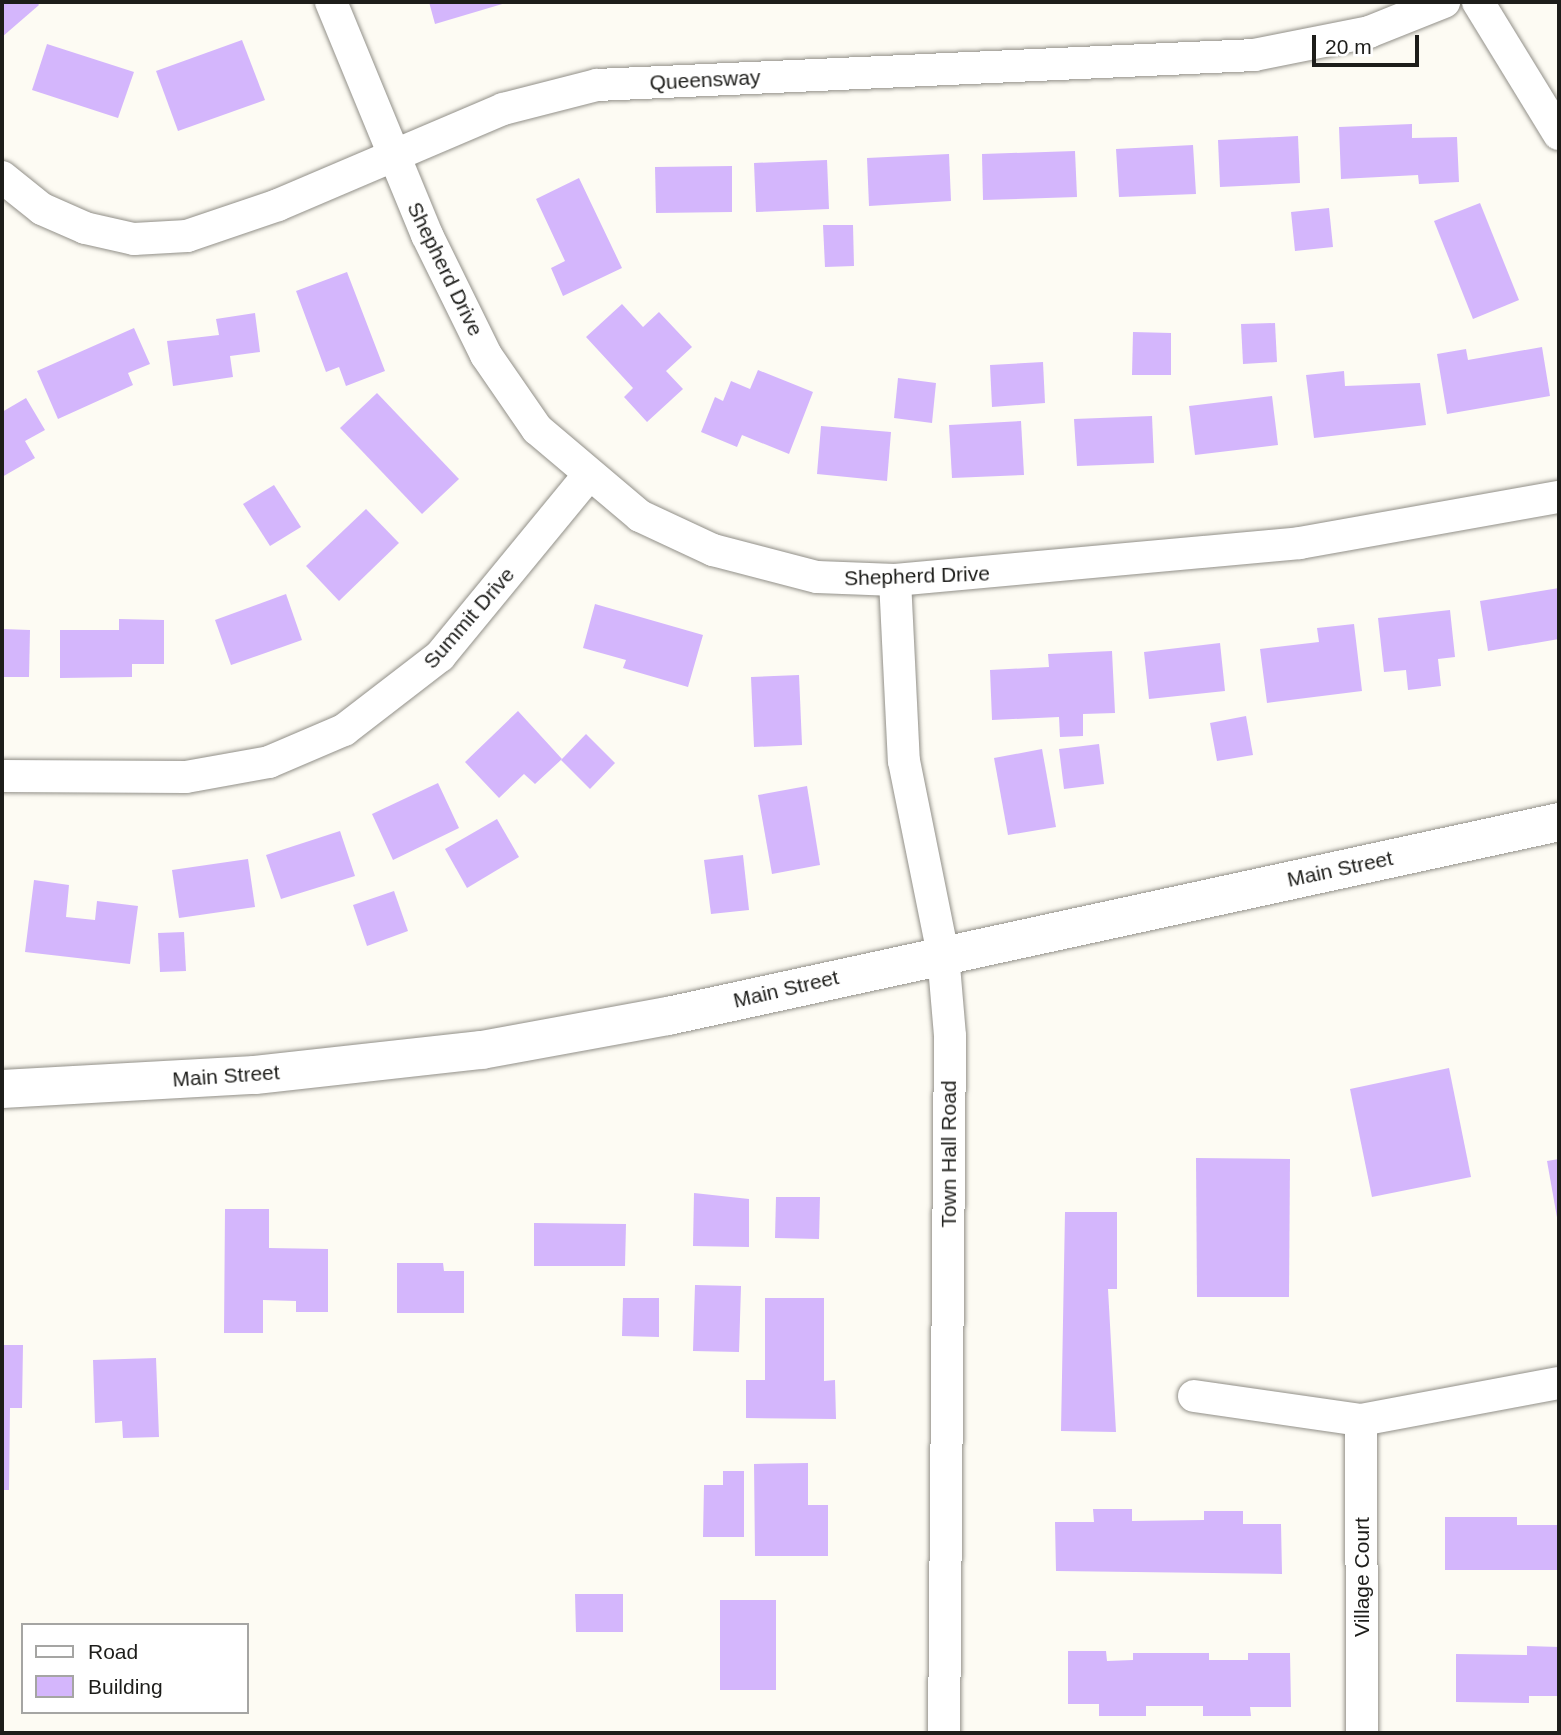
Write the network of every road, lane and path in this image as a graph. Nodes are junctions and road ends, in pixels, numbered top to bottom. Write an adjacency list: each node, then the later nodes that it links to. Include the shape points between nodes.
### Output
1 (331, 2): 5 (street, Shepherd Drive)
2 (1444, 2): 5 (street, Queensway, via 1369,32 1254,55 597,85 503,109)
3 (1478, 2): 4 (street)
4 (1559, 134)
5 (392, 155): 6 (street, Queensway, via 187,236 134,239 85,228); 7 (street, Shepherd Drive, via 486,355 537,429)
6 (7, 192)
7 (587, 477): 9 (street, Shepherd Drive, via 640,516 713,550 817,577); 10 (street, Summit Drive, via 440,656 344,730 269,762 186,778)
8 (1559, 497): 9 (street, Shepherd Drive, via 1300,542)
9 (895, 580): 12 (street, Town Hall Road, via 904,761)
10 (2, 776)
11 (1559, 822): 12 (main road, Main Street)
12 (943, 954): 13 (main road, Main Street, via 482,1050 255,1075); 17 (street, Town Hall Road, via 950,1036)
13 (2, 1088)
14 (1559, 1383): 16 (street)
15 (1194, 1396): 16 (street)
16 (1361, 1420): 18 (street, Village Court)
17 (944, 1733)
18 (1362, 1733)

